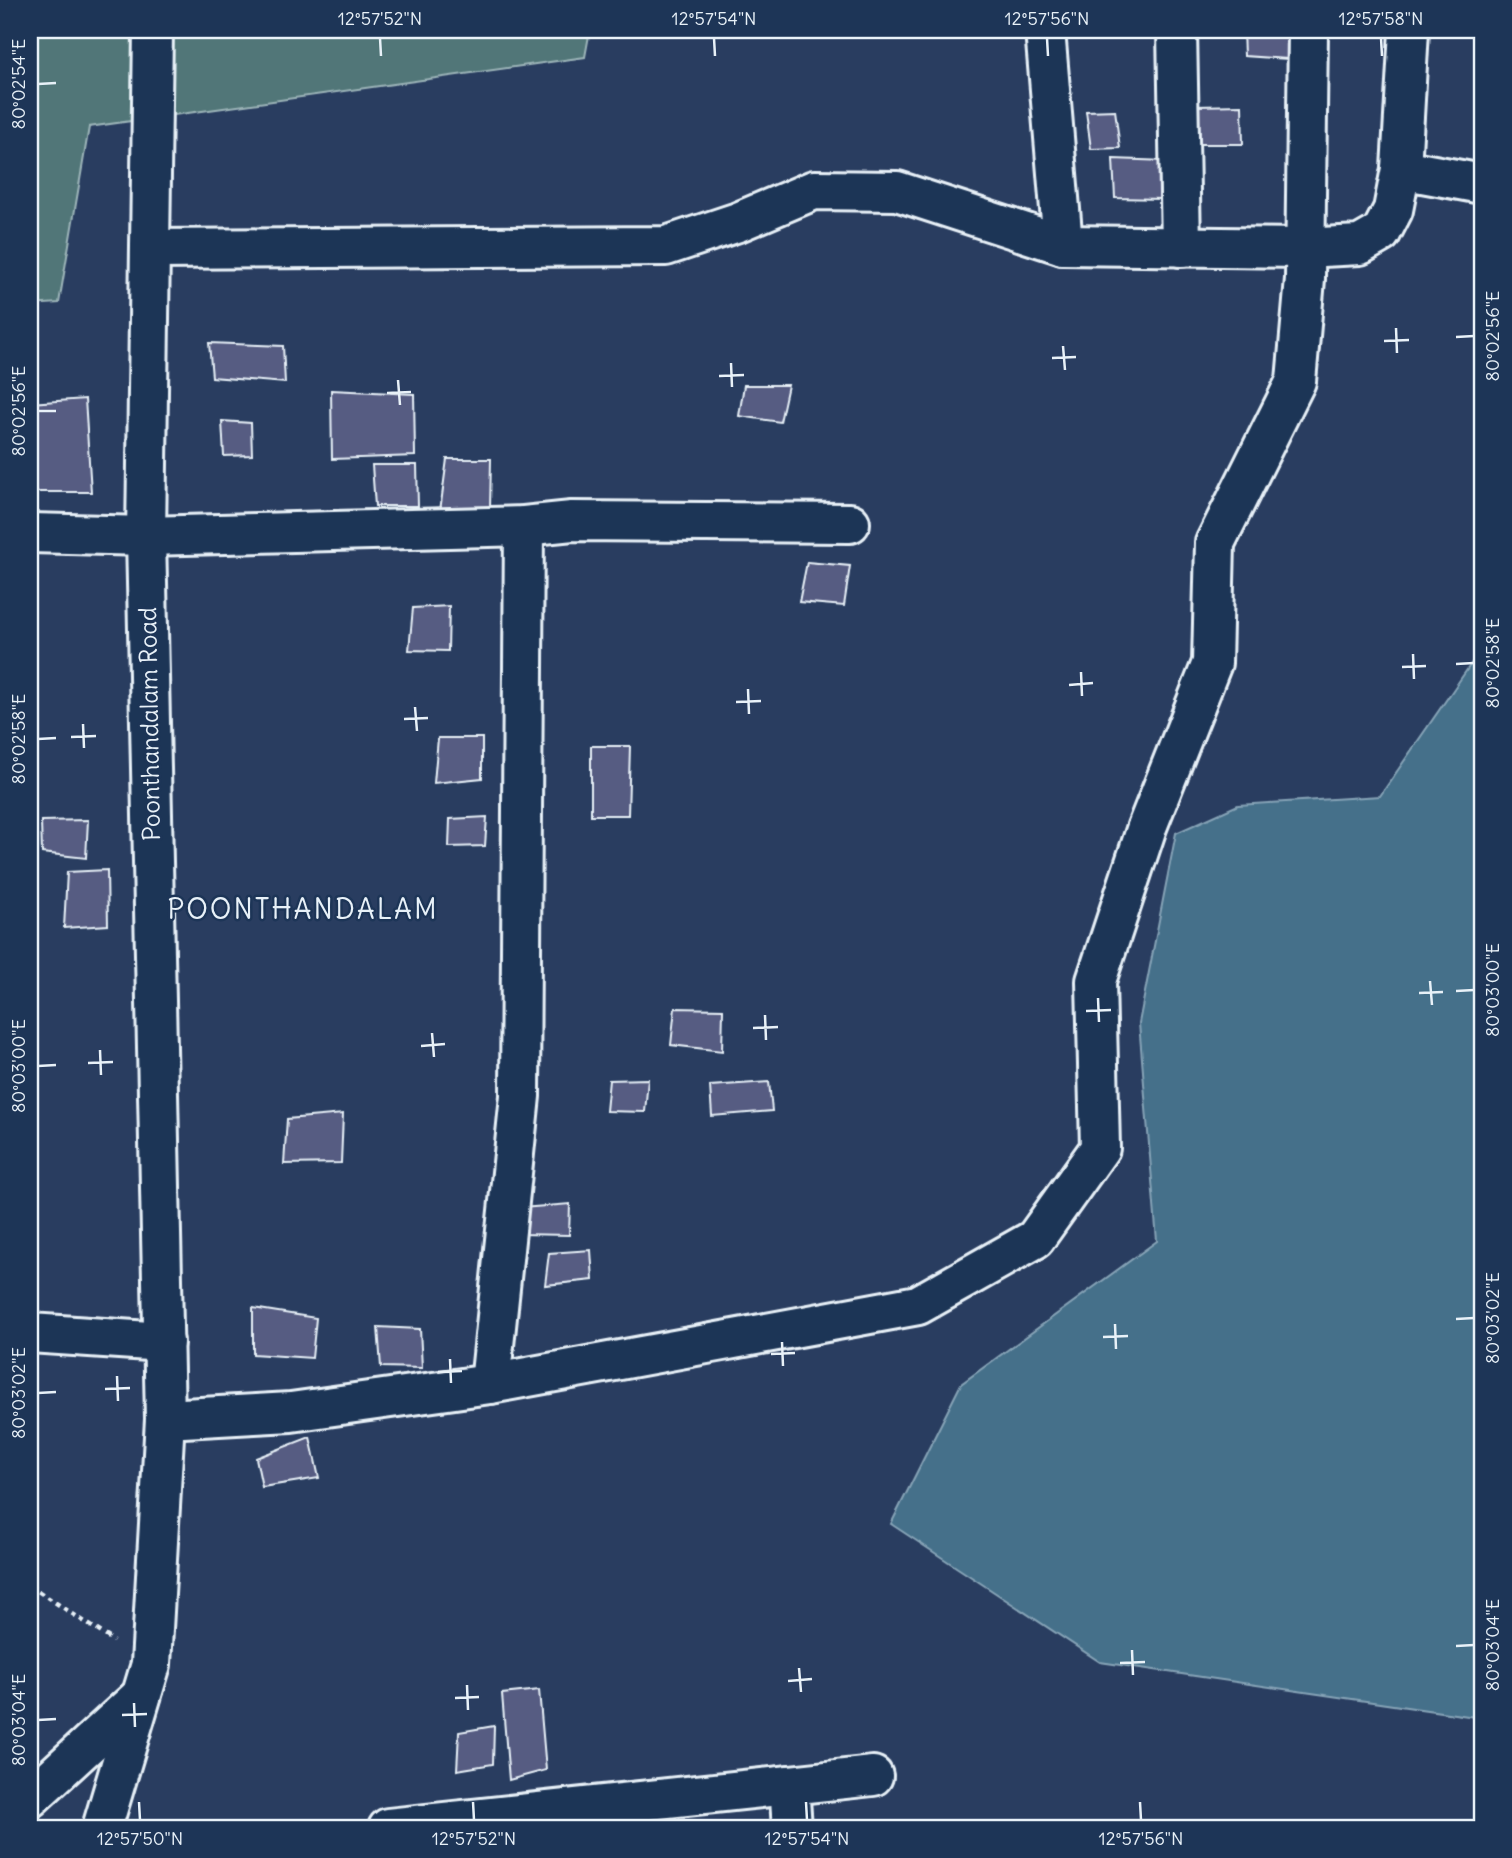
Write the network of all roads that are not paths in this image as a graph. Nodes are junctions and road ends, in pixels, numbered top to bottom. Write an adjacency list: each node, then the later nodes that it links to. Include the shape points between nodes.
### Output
1 (153, 30): 11 (street, Poonthandalam Road)
2 (1045, 30): 8 (street)
3 (1177, 30): 9 (street)
4 (1308, 30): 10 (street)
5 (1409, 30): 6 (street)
6 (1401, 169): 7 (street); 10 (street, via 1393,210 1381,233 1360,245)
7 (1482, 184)
8 (1063, 245): 9 (street); 11 (street, via 897,191 814,190 666,246)
9 (1181, 247): 10 (street)
10 (1303, 248): 18 (street, via 1305,279 1296,381 1214,543 1212,663 1147,827 1096,981 1100,1148 1035,1239 918,1305)
11 (150, 249): 15 (street, Poonthandalam Road)
12 (850, 523): 13 (street, via 572,521)
13 (524, 526): 15 (street); 18 (street, via 520,1096)
14 (30, 533): 15 (street)
15 (146, 536): 17 (street, Poonthandalam Road)
16 (30, 1333): 17 (street)
17 (164, 1342): 19 (street, Poonthandalam Road)
18 (490, 1384): 19 (street, via 291,1412)
19 (165, 1419): 20 (street, Poonthandalam Road)
20 (146, 1679): 23 (street); 24 (street, Poonthandalam Road)
21 (873, 1776): 22 (street)
22 (789, 1785): 25 (street); 26 (street)
23 (30, 1798)
24 (102, 1828)
25 (388, 1828)
26 (792, 1828)

